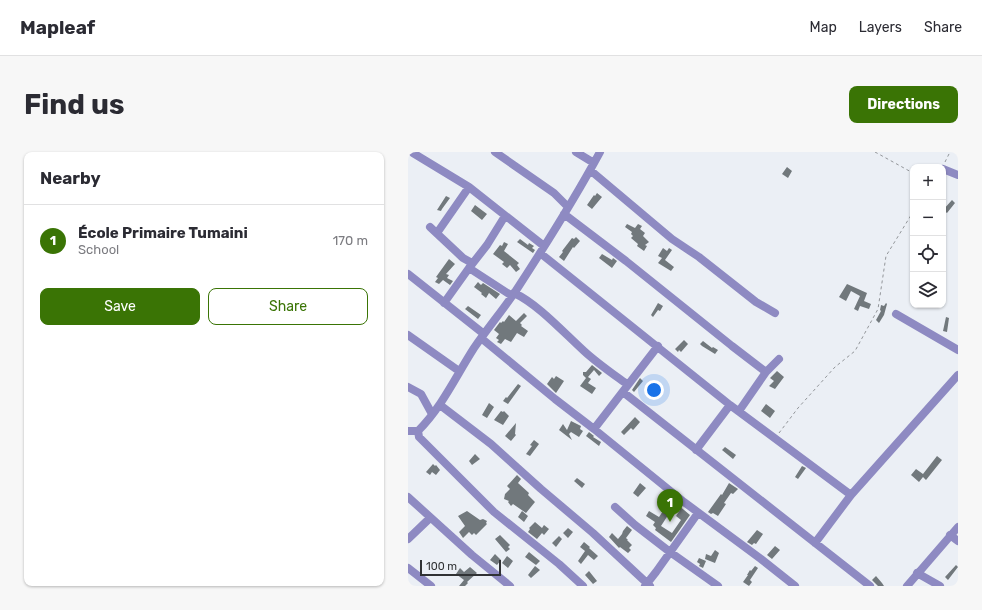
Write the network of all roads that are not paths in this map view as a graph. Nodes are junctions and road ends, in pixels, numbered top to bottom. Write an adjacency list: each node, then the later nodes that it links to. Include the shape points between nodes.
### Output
1 (496, 152): 9 (street, via 554,193)
2 (576, 152): 5 (street)
3 (600, 152): 5 (street)
4 (412, 155): 8 (street)
5 (592, 167): 9 (street); 17 (street, via 672,239 756,302)
6 (946, 170): 7 (street)
7 (958, 175)
8 (469, 187): 10 (street); 13 (street, via 433,230)
9 (566, 211): 11 (street); 25 (street)
10 (505, 216): 11 (street); 13 (street)
11 (544, 246): 12 (street)
12 (540, 253): 15 (street); 21 (street)
13 (470, 266): 15 (street); 16 (street)
14 (408, 274): 16 (street)
15 (513, 295): 20 (street); 28 (street, via 520,295 546,315)
16 (444, 303): 20 (street)
17 (775, 313)
18 (896, 314): 22 (street)
19 (408, 335): 24 (street)
20 (482, 336): 24 (street); 33 (street, via 537,385)
21 (658, 346): 28 (street); 30 (street)
22 (958, 350)
23 (779, 359): 25 (street)
24 (459, 371): 29 (street)
25 (766, 372): 31 (street)
26 (958, 375): 37 (street)
27 (408, 387): 32 (street, via 421,394)
28 (625, 389): 33 (street); 36 (street)
29 (440, 405): 32 (street); 50 (street, via 491,444 593,533)
30 (730, 405): 31 (street); 36 (street)
31 (739, 410): 37 (street)
32 (432, 414): 35 (street)
33 (594, 429): 40 (street)
34 (408, 431): 35 (street)
35 (418, 431): 53 (street, via 419,437 494,512)
36 (696, 450): 46 (street)
37 (852, 495): 46 (street)
38 (408, 497): 41 (street)
39 (615, 506): 47 (street)
40 (698, 513): 47 (street); 55 (street)
41 (430, 518): 44 (street); 52 (street)
42 (958, 527): 43 (street)
43 (950, 535): 45 (street); 49 (street)
44 (408, 539)
45 (958, 541)
46 (815, 543): 56 (street)
47 (670, 552): 50 (street); 54 (street)
48 (408, 568): 51 (street)
49 (917, 573): 57 (street); 58 (street)
50 (647, 585)
51 (431, 586)
52 (510, 586)
53 (583, 586)
54 (718, 586)
55 (795, 586)
56 (870, 586)
57 (907, 586)
58 (940, 586)

